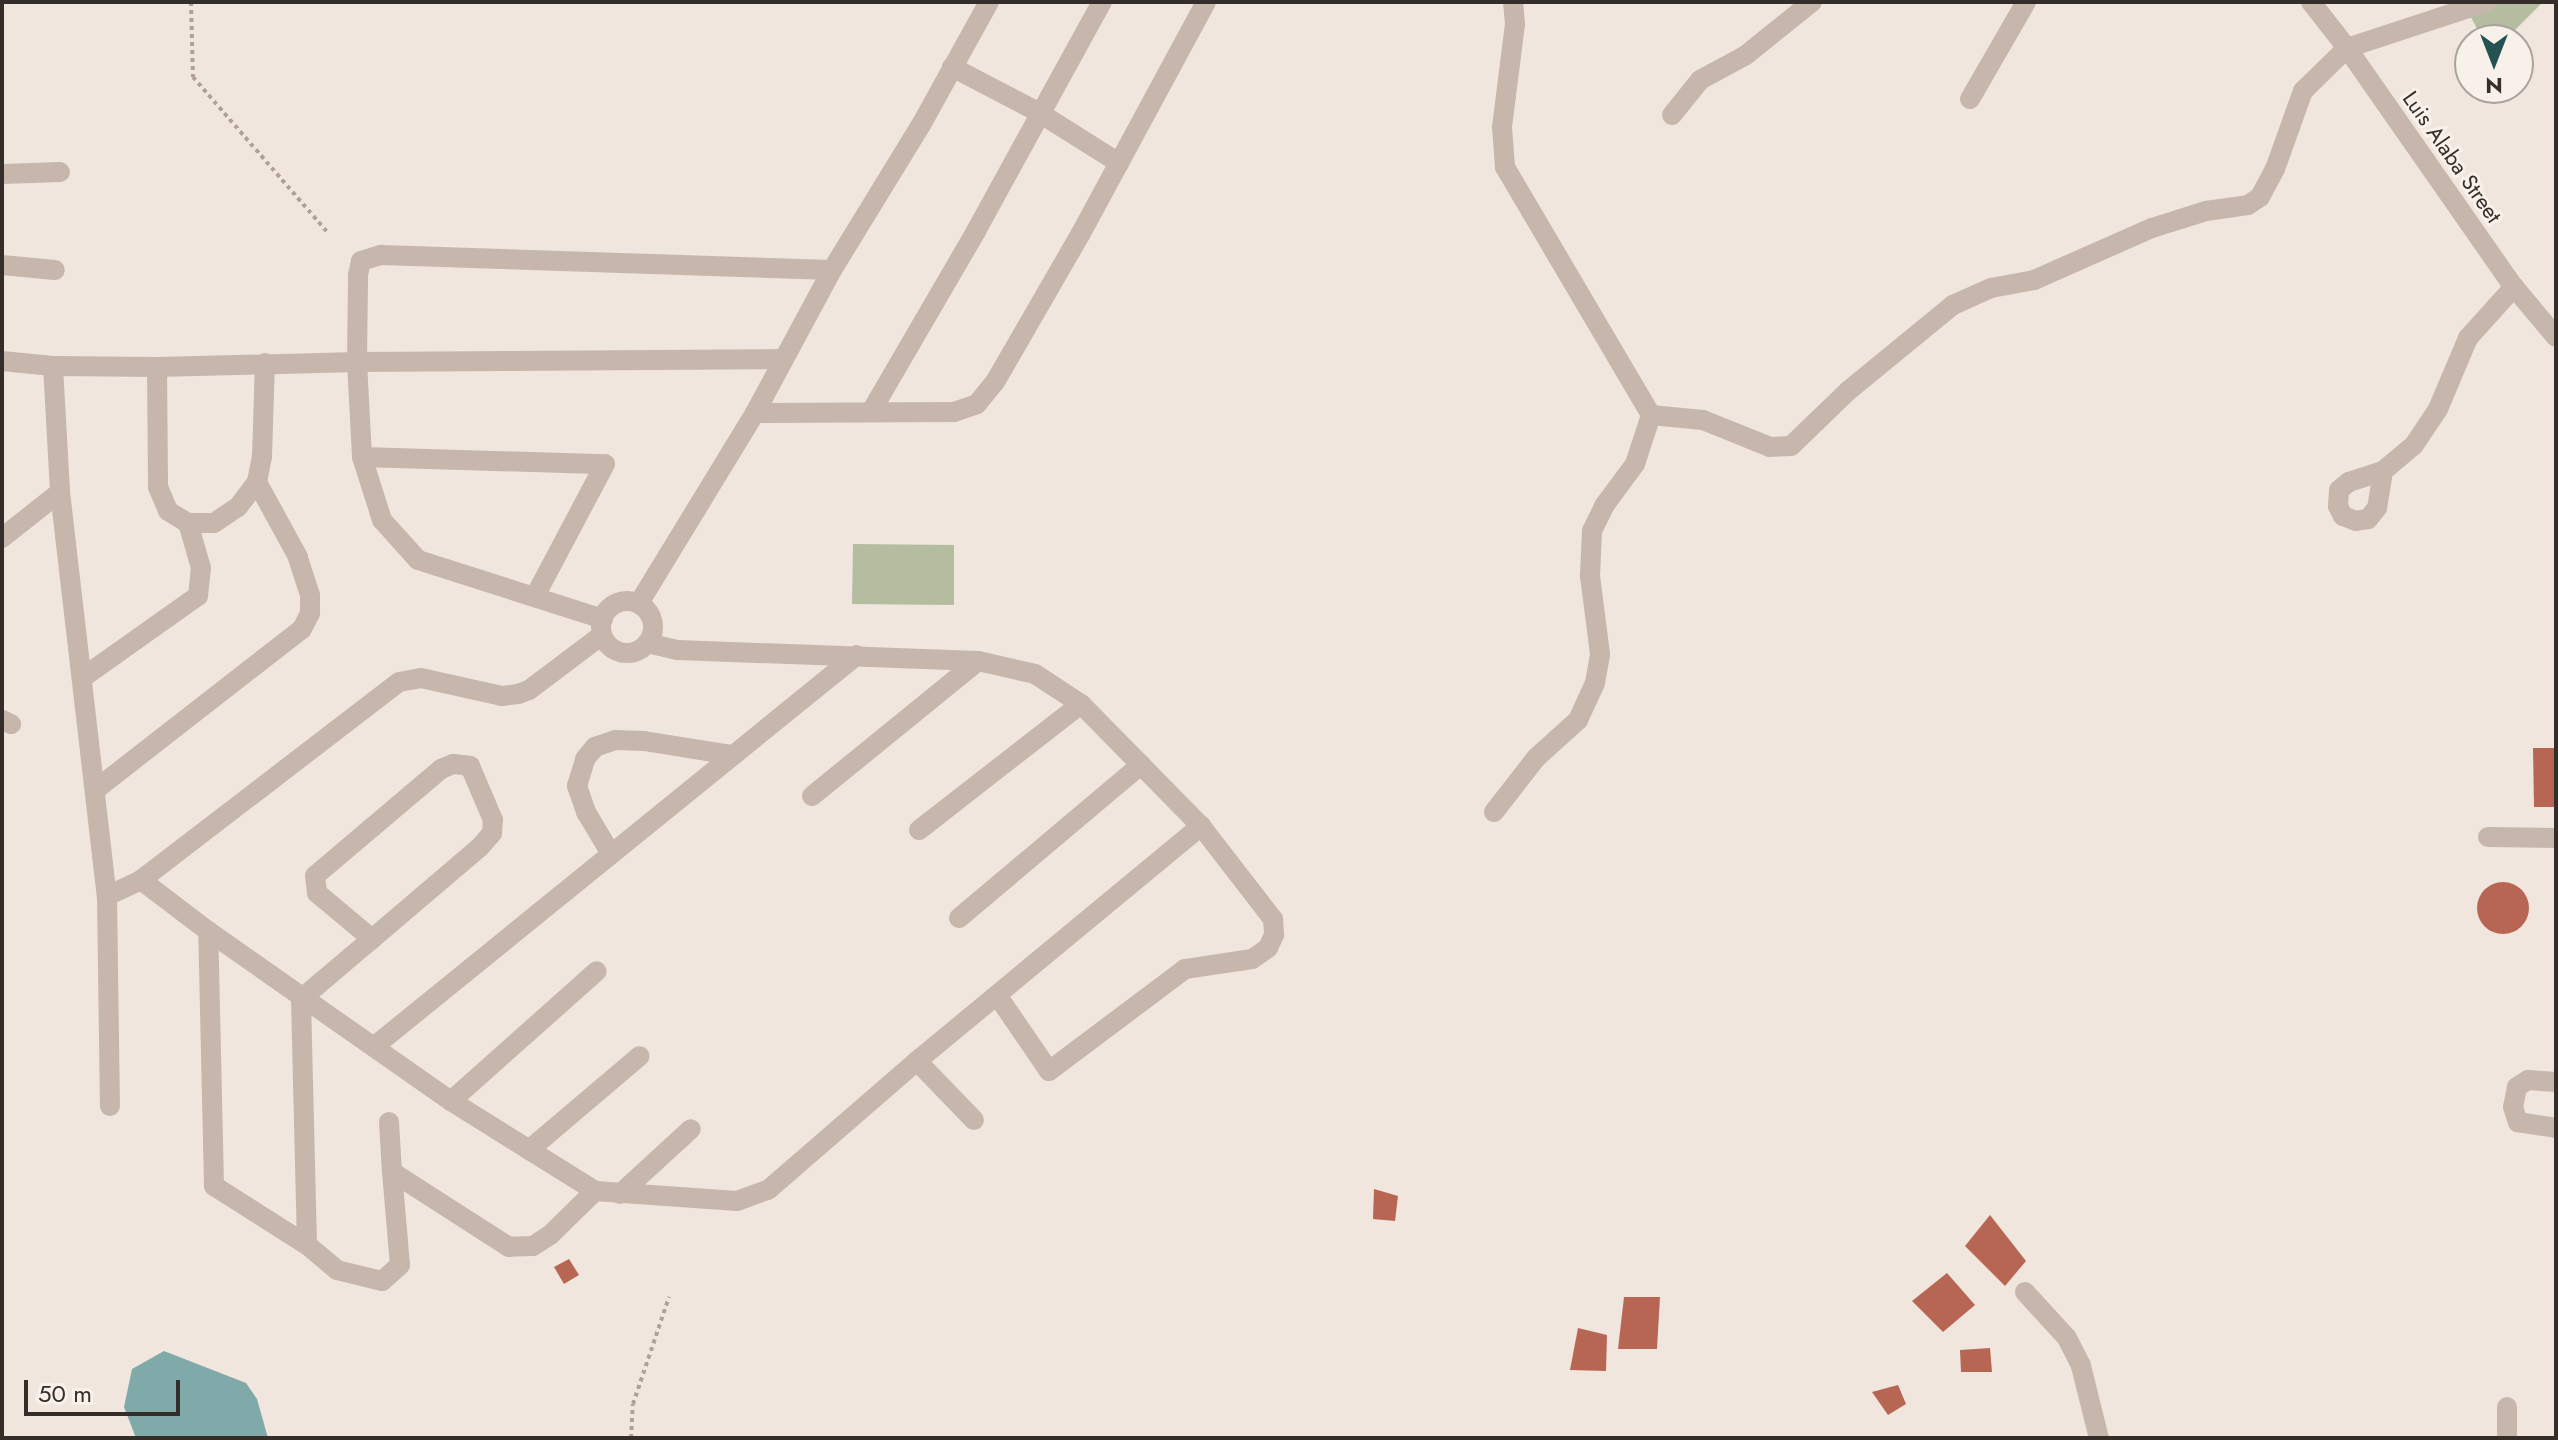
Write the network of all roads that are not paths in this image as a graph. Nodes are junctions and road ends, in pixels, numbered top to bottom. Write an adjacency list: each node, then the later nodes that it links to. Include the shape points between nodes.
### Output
1 (989, 2): 10 (street)
2 (1102, 2): 12 (street)
3 (1206, 2): 14 (street)
4 (1513, 2): 30 (street, via 1502,127 1505,167)
5 (1812, 2): 13 (street, via 1769,40 1700,80)
6 (2026, 2): 11 (street)
7 (2311, 2): 9 (street, Luis Alaba Street)
8 (2487, 2): 9 (street)
9 (2347, 48): 20 (street, Luis Alaba Street); 30 (street, via 2303,91 2260,197 2248,205 2152,228 2060,270 1991,288 1953,305 1848,391 1791,446 1770,447 1703,420)
10 (952, 67): 12 (street); 19 (street)
11 (1970, 99)
12 (1038, 112): 14 (street); 28 (street)
13 (1672, 115)
14 (1119, 163): 28 (street, via 995,382 977,404 954,412)
15 (60, 172): 16 (street)
16 (2, 174)
17 (2, 265): 18 (street)
18 (55, 270)
19 (832, 270): 22 (street); 24 (street, via 381,255 361,261)
20 (2514, 287): 21 (street, Luis Alaba Street); 32 (street, via 2468,338 2438,409 2414,445)
21 (2556, 337)
22 (782, 359): 24 (street); 29 (street)
23 (2, 361): 26 (street)
24 (357, 362): 25 (street); 31 (street)
25 (265, 363): 27 (street); 33 (street)
26 (53, 366): 27 (street); 34 (street)
27 (157, 367): 35 (street, via 158,487 168,511)
28 (872, 410): 29 (street)
29 (755, 413): 38 (street)
30 (1651, 415): 49 (street, via 1635,464 1592,531 1590,576 1600,654 1595,683 1578,720 1536,758)
31 (362, 457): 37 (street, via 382,520 418,560); 37 (street, via 605,464)
32 (2383, 471)
33 (257, 482): 35 (street, via 238,507 214,523); 47 (street, via 298,557 306,583 310,613 302,629)
34 (60, 492): 36 (street); 43 (street)
35 (188, 523): 43 (street, via 201,568 198,596)
36 (2, 538)
37 (535, 596): 39 (street)
38 (639, 603): 39 (street, via 613,605); 40 (street, via 653,624)
39 (602, 627): 40 (street, via 606,643 620,652); 55 (street, via 518,694 502,696 421,678 399,682)
40 (647, 643): 41 (street, via 677,650)
41 (857, 655): 42 (street); 45 (street)
42 (978, 661): 44 (street, via 1035,674); 48 (street)
43 (82, 678): 47 (street)
44 (1081, 704): 46 (street); 51 (street)
45 (731, 755): 54 (street); 54 (street, via 644,741 615,740 595,747 585,759 577,786)
46 (1141, 765): 50 (street); 57 (street)
47 (95, 790): 56 (street)
48 (812, 796)
49 (1494, 812)
50 (1201, 826): 61 (street); 61 (street, via 1273,919 1268,948 1252,959 1185,969 1049,1071)
51 (919, 830)
52 (2488, 837): 53 (street)
53 (2556, 838)
54 (611, 854): 63 (street)
55 (141, 880): 56 (street); 58 (street)
56 (107, 896): 68 (street)
57 (959, 918)
58 (208, 931): 62 (street); 77 (street, via 214,1186)
59 (372, 939): 59 (street, via 492,833 493,820 470,766 441,769 315,876 317,893); 62 (street)
60 (597, 971): 67 (street)
61 (997, 995): 65 (street)
62 (301, 999): 63 (street); 77 (street)
63 (376, 1045): 67 (street)
64 (640, 1056): 73 (street)
65 (917, 1061): 69 (street); 76 (street, via 754,1198)
66 (2556, 1082): 71 (street, via 2528,1080 2517,1087 2513,1107 2518,1122)
67 (451, 1101): 73 (street)
68 (110, 1106)
69 (974, 1120)
70 (389, 1122): 74 (street)
71 (2556, 1128)
72 (691, 1129): 76 (street)
73 (529, 1150): 75 (street)
74 (392, 1172): 75 (street, via 509,1247 533,1246); 77 (street, via 400,1265 382,1281 337,1270)
75 (595, 1191): 76 (street)
76 (620, 1194)
77 (307, 1245)
78 (2025, 1292): 80 (street, via 2067,1338 2081,1366)
79 (2507, 1407): 81 (street)
80 (2099, 1438)
81 (2507, 1438)

